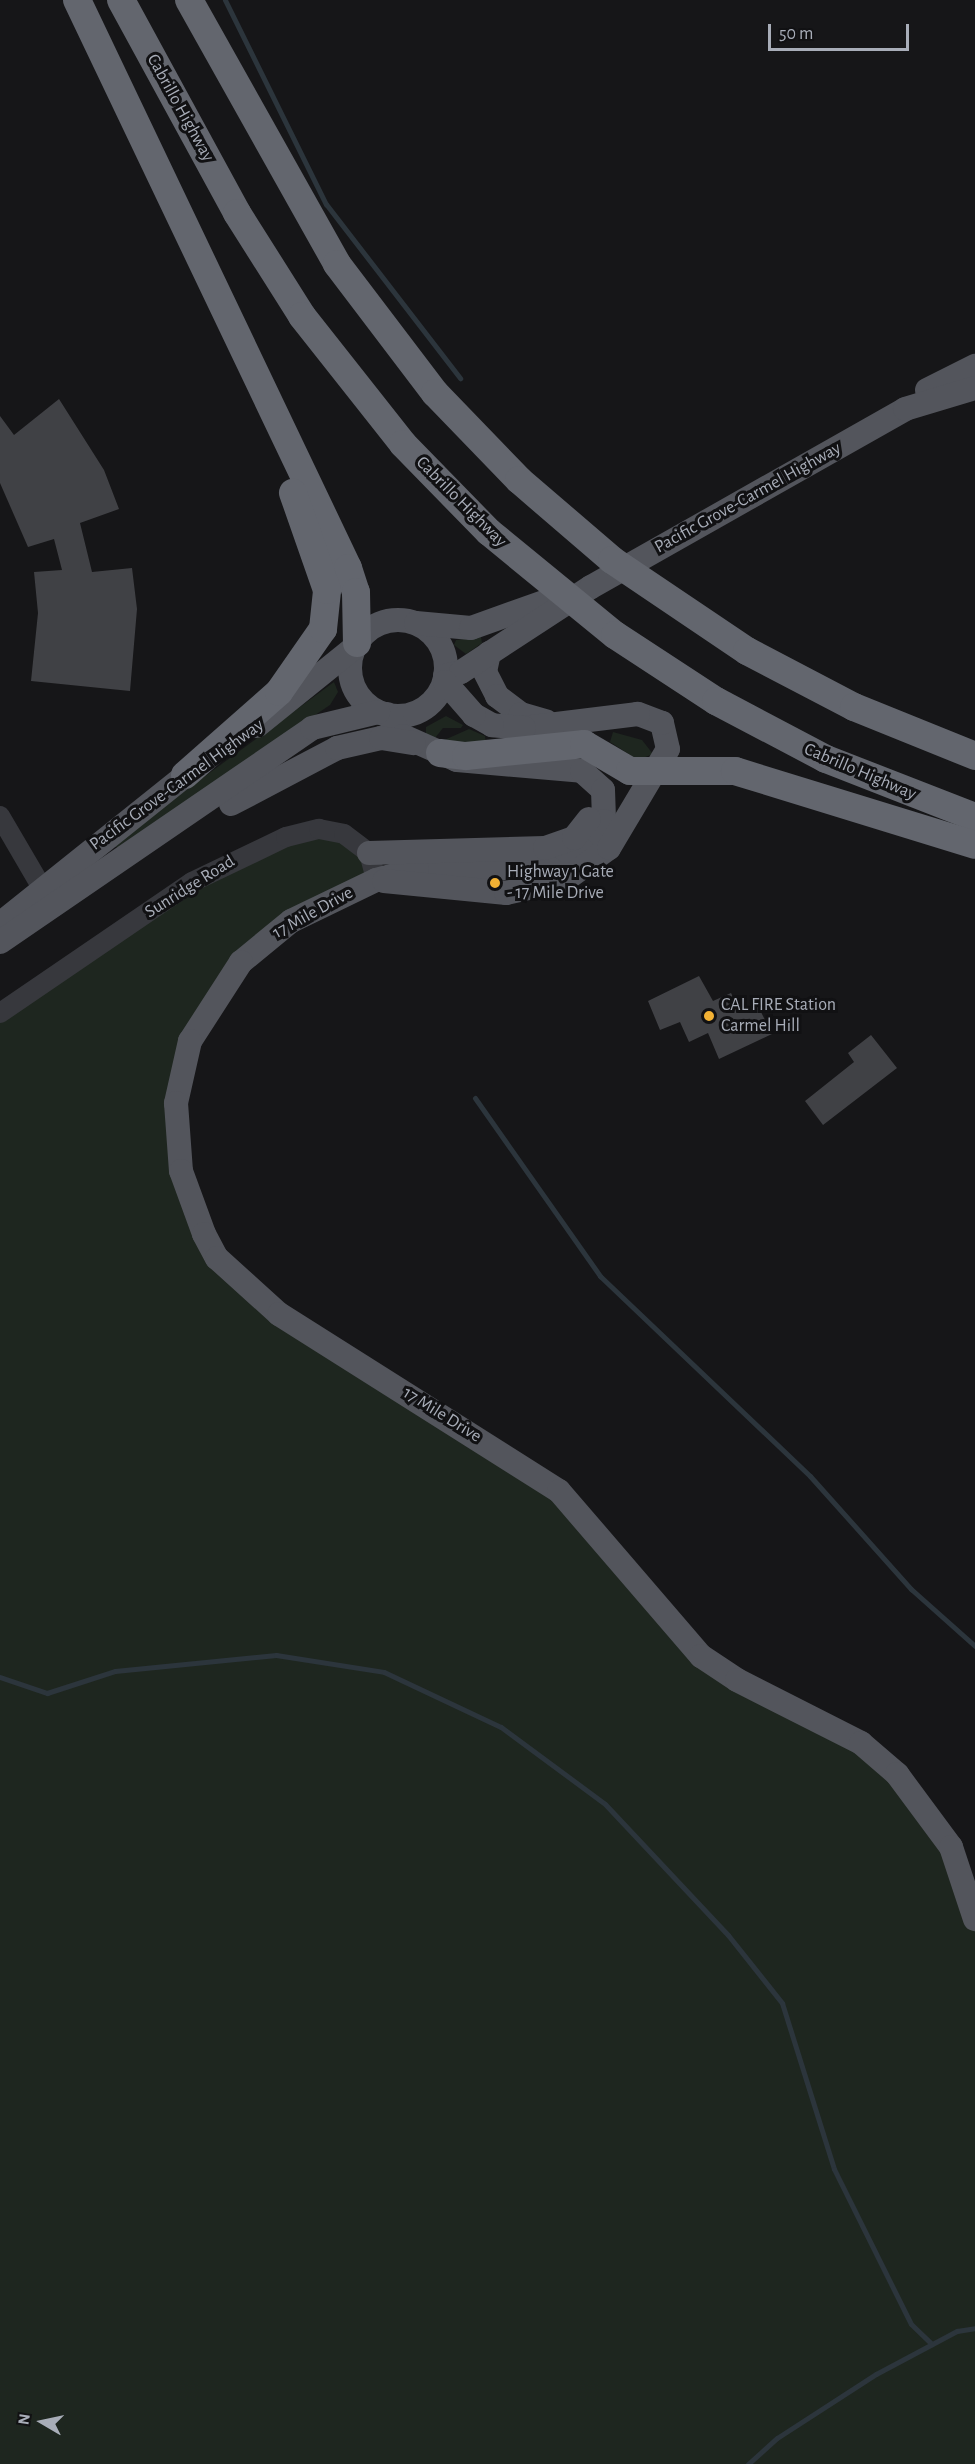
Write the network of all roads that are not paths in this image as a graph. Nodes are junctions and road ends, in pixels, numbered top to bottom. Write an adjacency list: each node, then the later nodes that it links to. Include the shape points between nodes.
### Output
1 (77, 0): 4 (highway)
2 (121, 0): 23 (highway, Cabrillo Highway, via 237,213 302,316 403,444 489,532 607,629 716,701 835,763)
3 (189, 0): 13 (highway, via 337,264 462,423 550,508 644,584 747,651)
4 (234, 337): 10 (highway, via 348,568 356,592); 20 (highway, via 316,554 327,613 319,638 288,682)
5 (975, 366): 7 (main road, Pacific Grove-Carmel Highway, via 935,385)
6 (975, 388): 7 (main road, Pacific Grove-Carmel Highway)
7 (905, 409): 8 (main road, Pacific Grove-Carmel Highway)
8 (533, 615): 9 (main road, Pacific Grove-Carmel Highway, via 471,628); 11 (main road, Pacific Grove-Carmel Highway)
9 (414, 623): 10 (main road, via 382,622); 12 (main road, via 438,643)
10 (356, 645): 14 (main road, via 354,686); 20 (main road, Pacific Grove-Carmel Highway, via 295,699)
11 (489, 653): 12 (main road, Pacific Grove-Carmel Highway); 15 (main road, via 486,676 501,701 528,717)
12 (445, 679): 14 (main road, via 422,708); 15 (main road, 17 Mile Drive, via 474,715 492,725)
13 (854, 708): 16 (highway); 18 (highway)
14 (382, 713): 17 (main road, via 403,736); 24 (main road, Pacific Grove-Carmel Highway, via 317,725)
15 (564, 723): 19 (main road, 17 Mile Drive, via 630,713 657,719 669,742)
16 (975, 740)
17 (431, 749): 19 (highway, via 466,756 578,743 630,771); 21 (main road, via 475,764 574,768); 24 (main road, via 381,738 337,748 236,802)
18 (975, 756)
19 (653, 773): 25 (highway, via 695,768 735,771); 27 (main road, 17 Mile Drive, via 602,855 552,886 471,892)
20 (185, 775): 28 (main road, Pacific Grove-Carmel Highway)
21 (594, 778): 26 (main road, via 596,799 588,821 574,838 554,847); 27 (main road, 17 Mile Drive, via 606,804 601,829 583,851 560,865 417,869)
22 (0, 816): 28 (street)
23 (975, 817)
24 (178, 823): 30 (main road, Pacific Grove-Carmel Highway, via 107,865)
25 (975, 845)
26 (369, 853): 27 (street); 31 (street, Sunridge Road, via 344,834 319,829 249,852 192,882)
27 (376, 880): 32 (main road, 17 Mile Drive, via 319,905 262,943 221,987 190,1041 176,1103 181,1171 190,1206 218,1258 279,1314 559,1491 701,1656 736,1680 861,1743 890,1768 951,1847)
28 (42, 888): 29 (main road, Pacific Grove-Carmel Highway)
29 (0, 924)
30 (0, 942)
31 (0, 1013)
32 (975, 1919)

